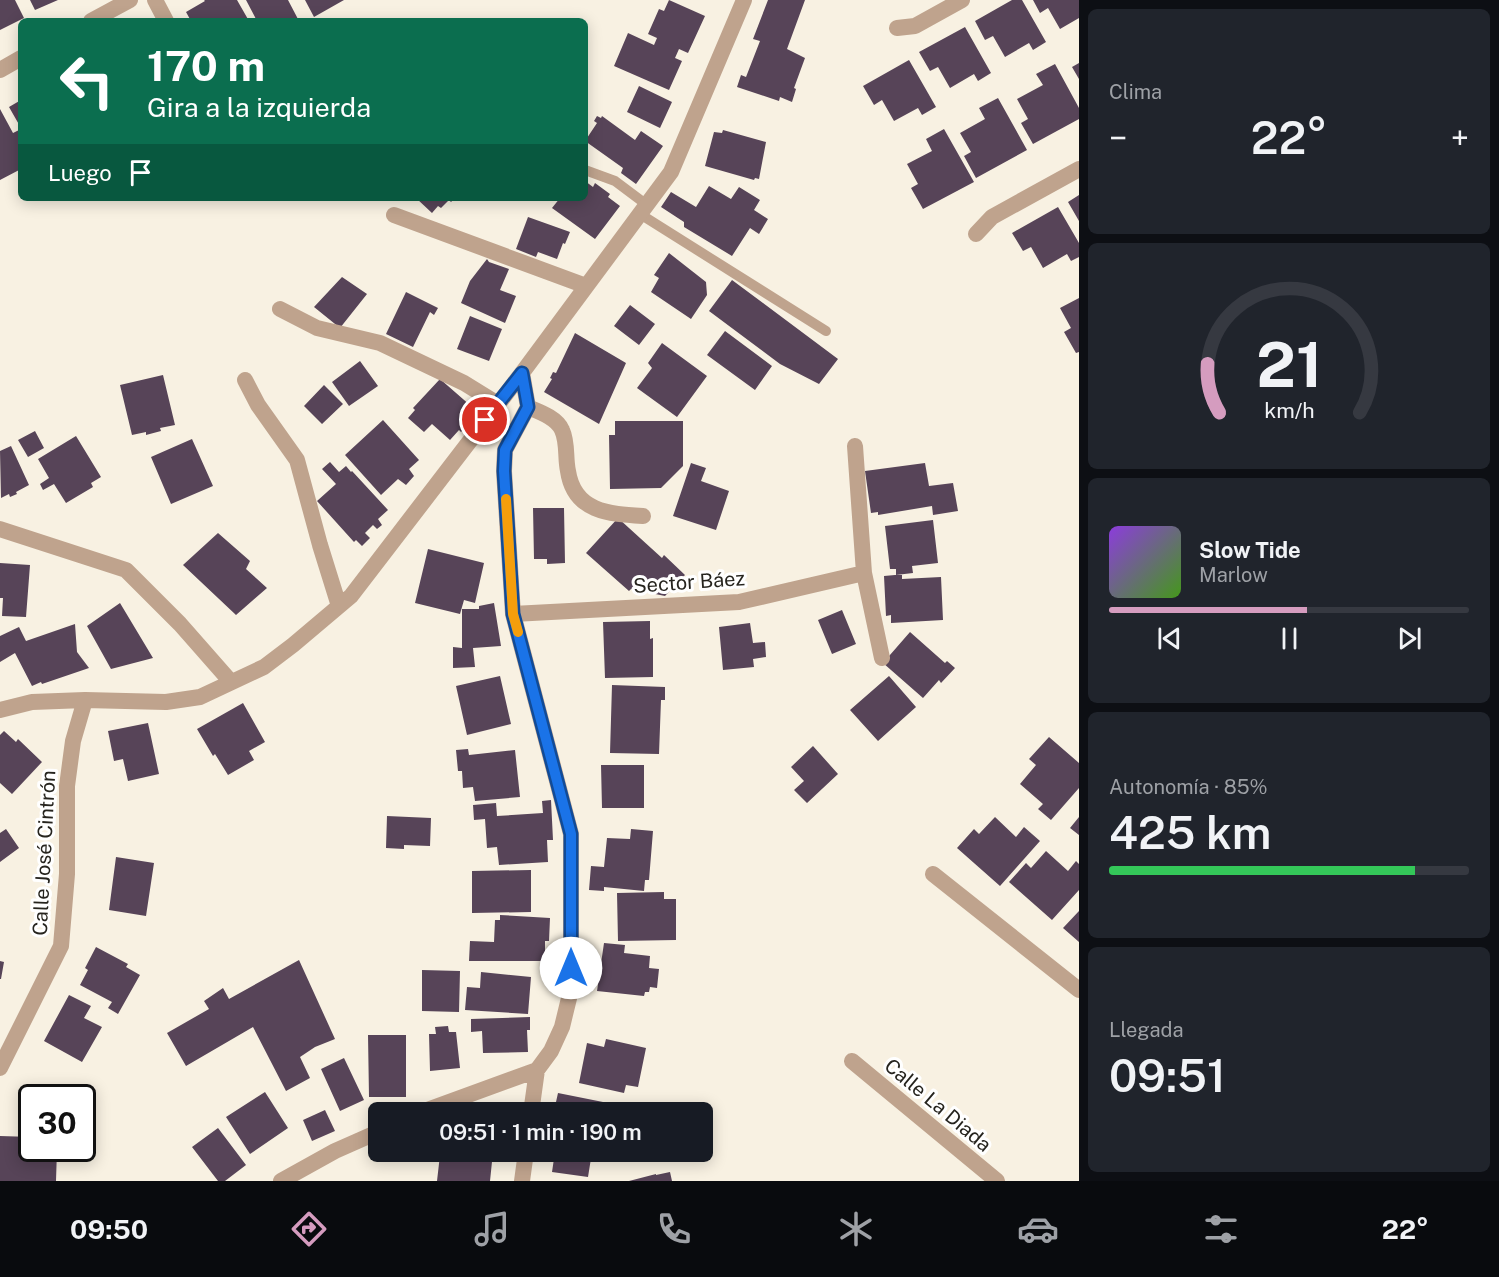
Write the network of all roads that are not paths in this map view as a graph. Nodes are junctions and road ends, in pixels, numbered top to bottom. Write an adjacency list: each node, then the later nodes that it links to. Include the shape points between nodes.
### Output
1 (130, 0): 5 (street)
2 (155, 0): 6 (street)
3 (744, 0): 12 (street, via 671,172)
4 (962, 0): 7 (street, via 915,26)
5 (97, 18)
6 (164, 18)
7 (897, 28)
8 (18, 60): 9 (street)
9 (0, 70)
10 (1079, 169): 14 (street, via 992,217)
11 (588, 171): 12 (lane, via 615,182)
12 (643, 210): 15 (street); 17 (lane)
13 (394, 215): 15 (street)
14 (976, 234)
15 (586, 286): 18 (street)
16 (279, 309): 20 (street, via 317,328 380,343 464,383)
17 (826, 331)
18 (522, 373): 20 (street); 21 (street)
19 (245, 380): 26 (street, via 297,460)
20 (498, 404): 26 (street, via 351,596)
21 (528, 407): 23 (street, via 552,418 562,429 571,488 581,501 611,514); 27 (street, via 505,450)
22 (855, 446): 25 (street)
23 (643, 516)
24 (0, 529): 29 (street, via 126,570)
25 (864, 573): 27 (street, Sector Báez, via 739,603); 28 (street)
26 (339, 606): 29 (street, via 264,667)
27 (513, 614): 36 (street, via 571,834 572,990 555,1043)
28 (882, 658)
29 (231, 682): 30 (street, via 200,697 166,702)
30 (85, 700): 31 (street, via 32,702); 35 (street, Calle José Cintrón, via 73,741 67,786 67,874 61,946)
31 (0, 710)
32 (933, 874): 33 (street)
33 (1079, 990)
34 (852, 1061): 43 (street, Calle La Diada)
35 (0, 1068)
36 (537, 1070): 37 (street); 38 (street)
37 (449, 1102)
38 (533, 1102)
39 (368, 1136): 41 (street)
40 (525, 1162): 42 (street)
41 (281, 1181)
42 (522, 1181)
43 (997, 1181)

